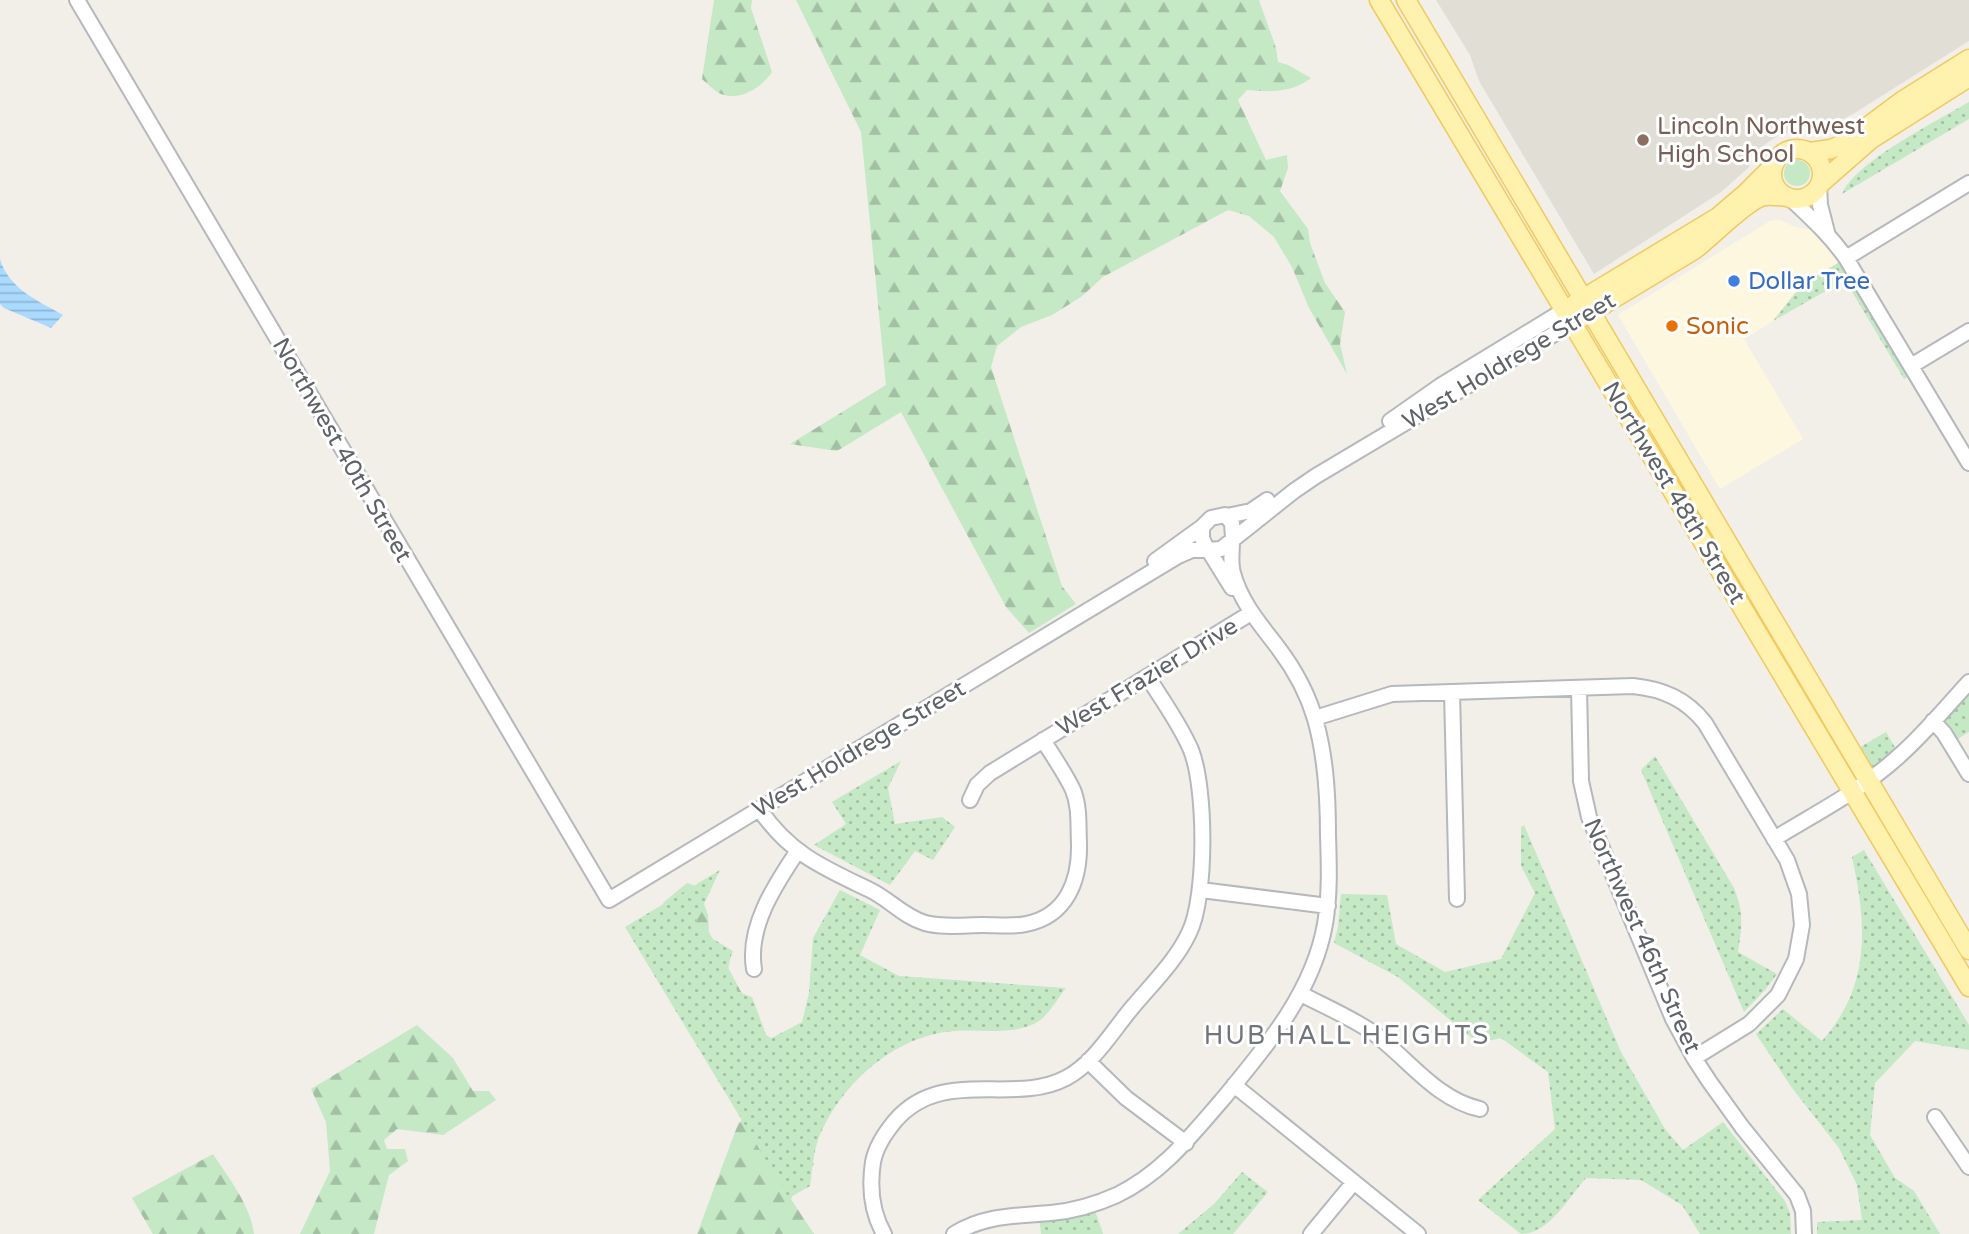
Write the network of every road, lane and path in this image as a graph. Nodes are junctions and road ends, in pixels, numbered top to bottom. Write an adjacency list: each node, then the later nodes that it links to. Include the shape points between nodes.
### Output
1 (77, 0): 41 (street, Northwest 40th Street)
2 (1379, 0): 14 (main road, Northwest 48th Street)
3 (1406, 0): 13 (main road, Northwest 48th Street)
4 (1969, 59): 6 (main road, via 1839,147)
5 (1969, 77): 9 (main road, via 1870,140)
6 (1810, 152): 7 (main road, via 1786,150); 9 (main road, via 1820,162)
7 (1773, 166): 10 (main road, via 1775,187); 13 (main road, West Holdrege Street, via 1718,217)
8 (1969, 183): 12 (street)
9 (1820, 184): 10 (main road, via 1807,197); 11 (street)
10 (1788, 198): 11 (street); 13 (main road, West Holdrege Street, via 1767,195 1751,202 1711,238)
11 (1827, 232): 12 (street)
12 (1846, 258): 16 (street)
13 (1588, 305): 14 (main road, West Holdrege Street); 33 (main road, Northwest 48th Street)
14 (1567, 317): 18 (street, West Holdrege Street, via 1440,386 1258,507); 20 (street, West Holdrege Street, via 1317,476); 34 (main road, Northwest 48th Street)
15 (1969, 331): 16 (street)
16 (1911, 366): 17 (street)
17 (1969, 463)
18 (1227, 516): 19 (street, via 1216,516); 20 (street)
19 (1202, 527): 21 (street); 22 (street, West Holdrege Street)
20 (1233, 540): 21 (street); 23 (street, via 1232,572)
21 (1208, 551): 22 (street, West Holdrege Street, via 1186,551); 23 (street)
22 (1110, 596): 36 (street, West Holdrege Street)
23 (1241, 596): 24 (street)
24 (1251, 613): 25 (street, West Frazier Drive); 29 (street, via 1292,668)
25 (1148, 677): 31 (street, West Frazier Drive); 39 (street, via 1187,741 1197,769)
26 (1969, 682): 30 (street)
27 (1579, 688): 28 (street); 37 (street, via 1647,687 1678,698 1704,723); 47 (street, Northwest 46th Street, via 1581,781 1587,809 1673,1019)
28 (1452, 692): 29 (street, via 1392,694); 40 (street)
29 (1315, 718): 42 (street, via 1327,783)
30 (1933, 721): 32 (street); 33 (street)
31 (1043, 740): 35 (street, West Frazier Drive, via 990,773); 38 (street, via 1076,799 1079,862 1077,878 1065,900 1037,921 1014,926 933,925)
32 (1969, 774)
33 (1868, 782): 34 (street); 43 (main road, Northwest 48th Street)
34 (1852, 792): 37 (street); 45 (main road, Northwest 48th Street)
35 (970, 800)
36 (760, 810): 38 (street); 41 (street, West Holdrege Street)
37 (1774, 839): 47 (street, via 1799,894 1802,925 1796,959 1783,987 1762,1013)
38 (797, 852): 44 (street, via 760,922 753,948)
39 (1201, 890): 42 (street); 48 (street, via 1196,918 1182,945)
40 (1457, 899)
41 (608, 900)
42 (1328, 906): 46 (street, via 1322,938)
43 (1969, 950)
44 (754, 969)
45 (1969, 986)
46 (1301, 994): 49 (street); 50 (street, via 1370,1031 1447,1097)
47 (1694, 1058): 59 (street, Northwest 46th Street, via 1797,1195)
48 (1088, 1061): 52 (street, via 1126,1098); 55 (street, via 1066,1078 1045,1086 956,1090 905,1111 892,1124 874,1157 872,1201)
49 (1234, 1085): 52 (street); 54 (street)
50 (1480, 1109)
51 (1935, 1117): 53 (street)
52 (1186, 1143): 56 (street, via 1152,1174 1105,1200 1065,1211 981,1221)
53 (1969, 1167)
54 (1354, 1182): 57 (street); 58 (street)
55 (884, 1234)
56 (954, 1234)
57 (1311, 1234)
58 (1418, 1234)
59 (1804, 1234)

